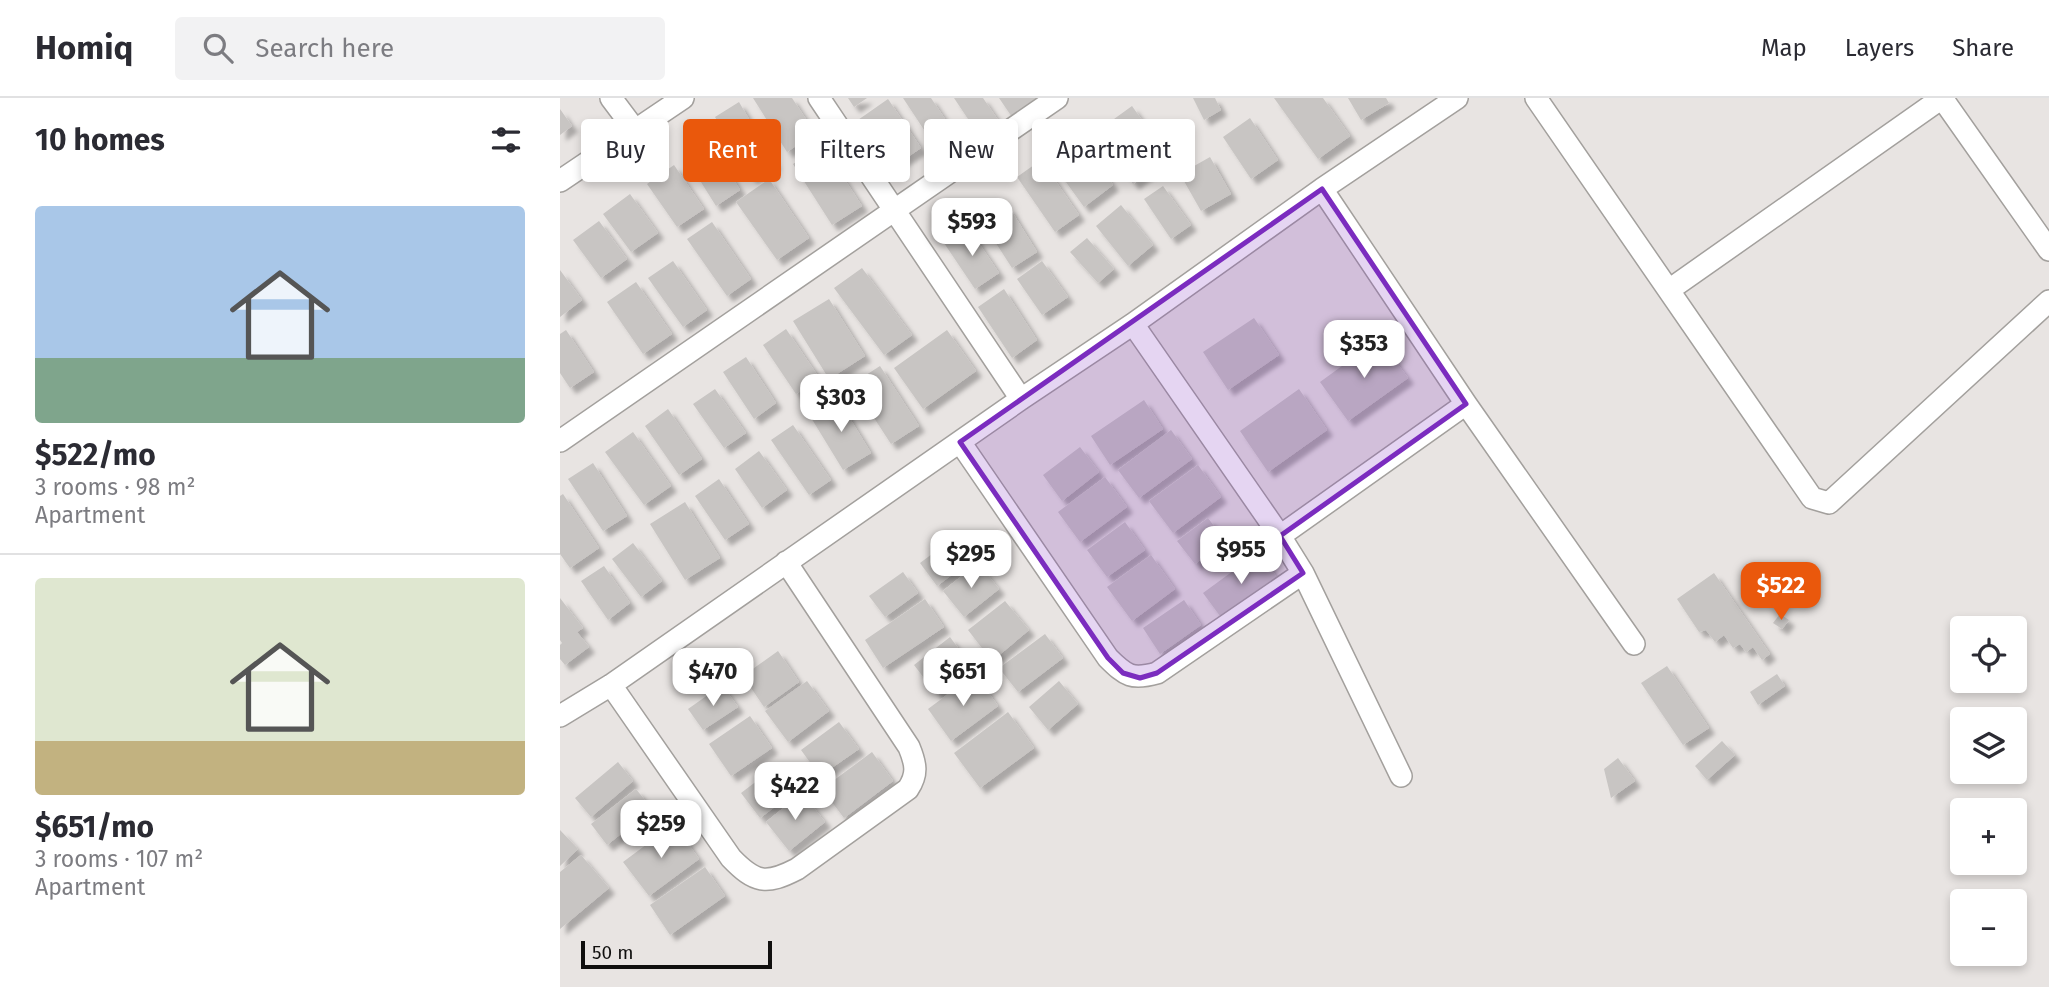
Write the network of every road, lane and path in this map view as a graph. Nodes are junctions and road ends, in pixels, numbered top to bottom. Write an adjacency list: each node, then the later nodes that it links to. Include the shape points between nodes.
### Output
1 (611, 98): 8 (street)
2 (683, 98): 9 (street)
3 (819, 98): 13 (street)
4 (1057, 98): 13 (street)
5 (1457, 98): 12 (street)
6 (1536, 98): 15 (street)
7 (1942, 98): 14 (street); 15 (street)
8 (627, 119)
9 (652, 119)
10 (581, 167): 11 (street)
11 (560, 181)
12 (1322, 189): 17 (street); 19 (street)
13 (894, 210): 18 (street); 20 (street)
14 (2049, 250)
15 (1669, 290): 16 (street, via 1812,498 1829,503)
16 (2049, 301)
17 (1133, 324): 18 (street); 22 (street)
18 (1021, 399): 21 (street)
19 (1466, 404): 22 (street); 25 (street)
20 (560, 441)
21 (960, 442): 23 (street); 24 (street, via 1108,659 1123,673 1140,678 1157,673)
22 (1280, 536): 24 (street)
23 (786, 562): 26 (street); 26 (street, via 909,747 916,776 908,789 797,869 763,881 747,874 731,858)
24 (1303, 573): 28 (street)
25 (1634, 644)
26 (611, 685): 27 (street)
27 (560, 716)
28 (1401, 776)

